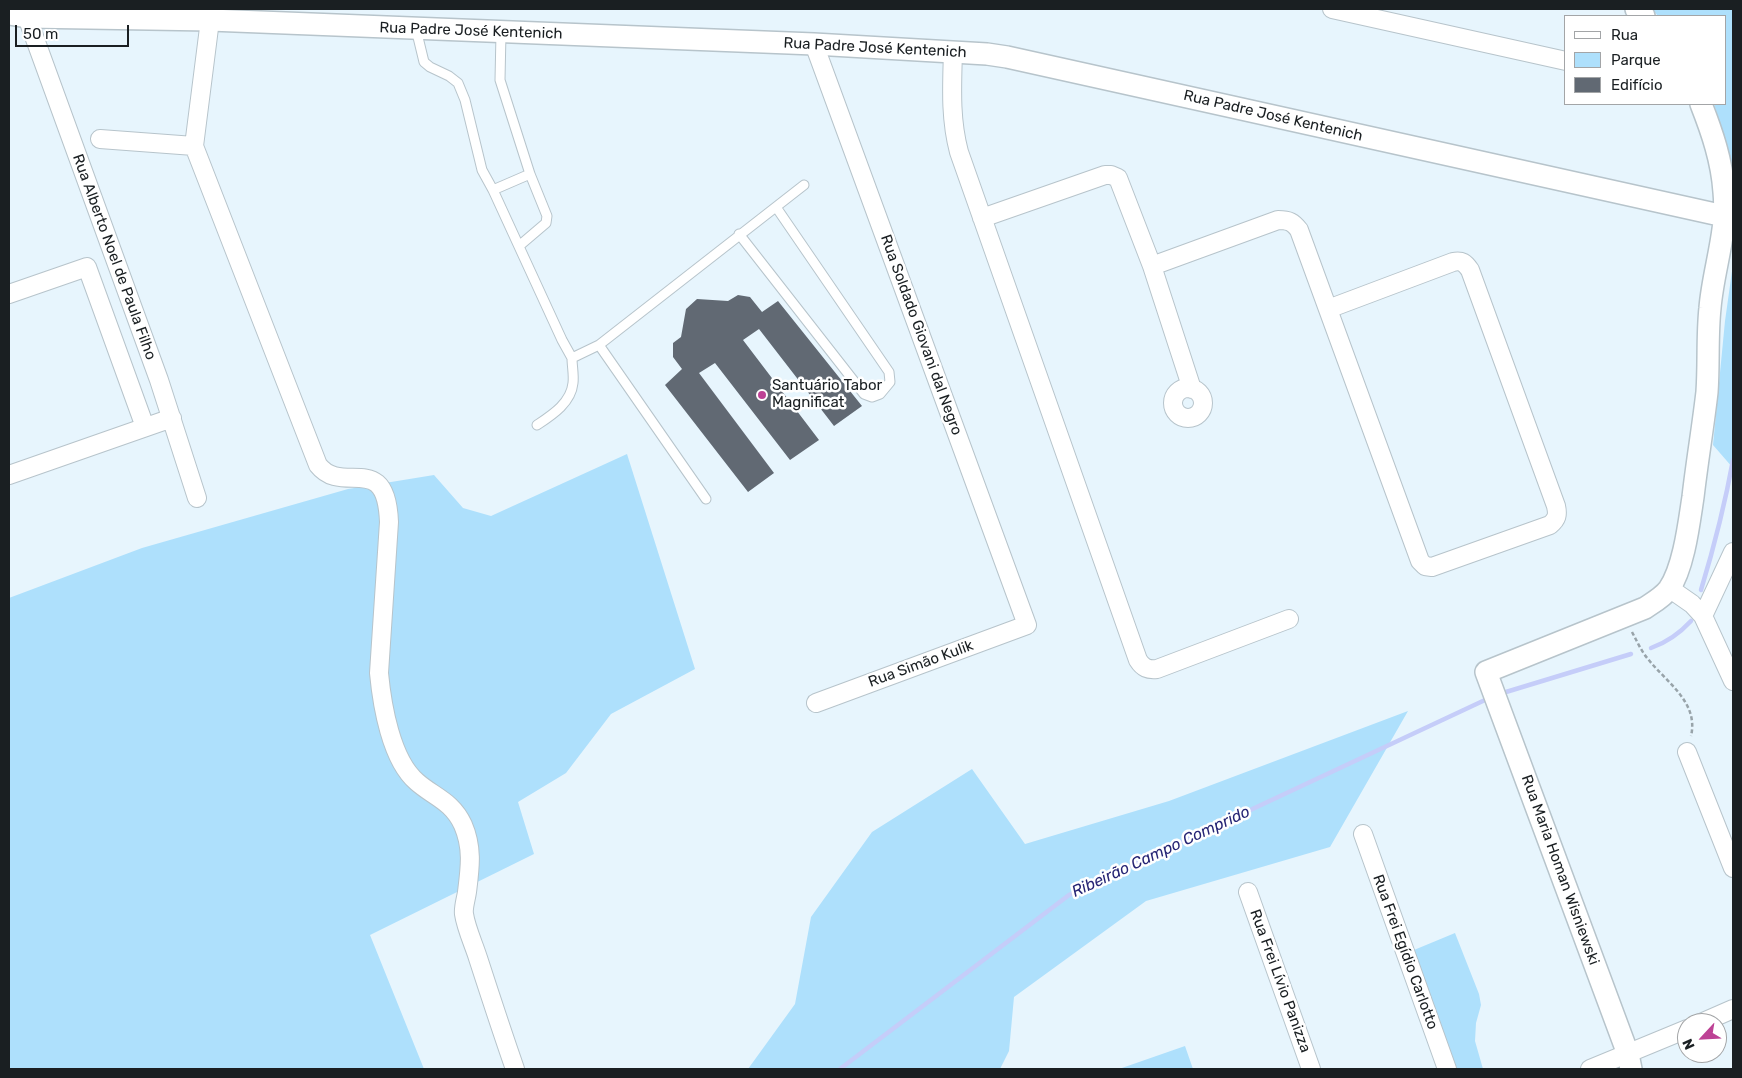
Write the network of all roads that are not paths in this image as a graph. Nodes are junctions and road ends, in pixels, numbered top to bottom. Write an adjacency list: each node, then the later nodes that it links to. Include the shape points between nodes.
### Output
1 (1332, 9): 8 (street)
2 (18, 16): 3 (street, Rua Padre José Kentenich); 23 (street, Rua Alberto Noel de Paula Filho)
3 (210, 20): 4 (street, Rua Padre José Kentenich); 11 (street)
4 (416, 29): 5 (street, Rua Padre José Kentenich); 14 (lane, via 424,62 458,83 482,170)
5 (501, 33): 6 (street, Rua Padre José Kentenich); 12 (lane, via 500,80)
6 (814, 44): 7 (street, Rua Padre José Kentenich); 40 (street, Rua Soldado Giovani dal Negro)
7 (952, 51): 16 (street, Rua Padre José Kentenich, via 1007,57); 17 (street, via 954,134)
8 (1564, 61)
9 (1701, 105): 16 (street, via 1720,164)
10 (100, 139): 11 (street)
11 (194, 146): 49 (street, via 318,465 330,476 372,479 382,488 388,504 379,673 385,718 406,771 441,798 463,825 471,863 464,914)
12 (530, 174): 14 (lane); 19 (lane, via 547,216 546,223)
13 (804, 185): 15 (lane)
14 (493, 190): 19 (lane)
15 (776, 207): 18 (lane); 18 (lane, via 889,372 890,382 880,394 872,397 864,394)
16 (1729, 217): 37 (street, via 1710,306 1706,392 1690,516 1681,558)
17 (982, 218): 20 (street, via 1111,175 1118,178 1122,186); 39 (street, via 1142,666 1149,670 1158,669)
18 (739, 234): 26 (lane)
19 (519, 246): 28 (lane)
20 (1152, 266): 22 (street, via 1278,220 1287,220 1299,230); 29 (street)
21 (9, 294): 24 (street, via 87,267)
22 (1328, 309): 22 (street, via 1453,262 1466,263 1556,506 1558,514 1555,521 1432,567 1425,566 1420,561)
23 (135, 316): 24 (street); 25 (street, Rua Alberto Noel de Paula Filho)
24 (109, 327): 27 (street)
25 (144, 341): 27 (street); 30 (street, Rua Alberto Noel de Paula Filho)
26 (599, 345): 28 (lane); 35 (lane)
27 (117, 351): 32 (street)
28 (572, 358): 31 (lane, via 573,384 568,397 557,411)
29 (1192, 389)
30 (172, 418): 32 (street); 34 (street, Rua Alberto Noel de Paula Filho)
31 (537, 425)
32 (144, 427): 33 (street)
33 (9, 475)
34 (197, 498)
35 (706, 499)
36 (1733, 552): 38 (street)
37 (1669, 588): 38 (street); 48 (street, Rua Maria Homan Wisniewski, via 1645,608 1486,672)
38 (1703, 616): 41 (street)
39 (1289, 619)
40 (1027, 625): 42 (street, Rua Simão Kulik)
41 (1733, 681)
42 (816, 703)
43 (1687, 752): 45 (street)
44 (1364, 834): 51 (street, Rua Frei Egídio Carlotto)
45 (1733, 868)
46 (1248, 892): 50 (street, Rua Frei Lívio Panizza)
47 (1677, 1035): 48 (street)
48 (1629, 1062): 52 (street)
49 (515, 1069)
50 (1311, 1069)
51 (1447, 1069)
52 (1590, 1069)

